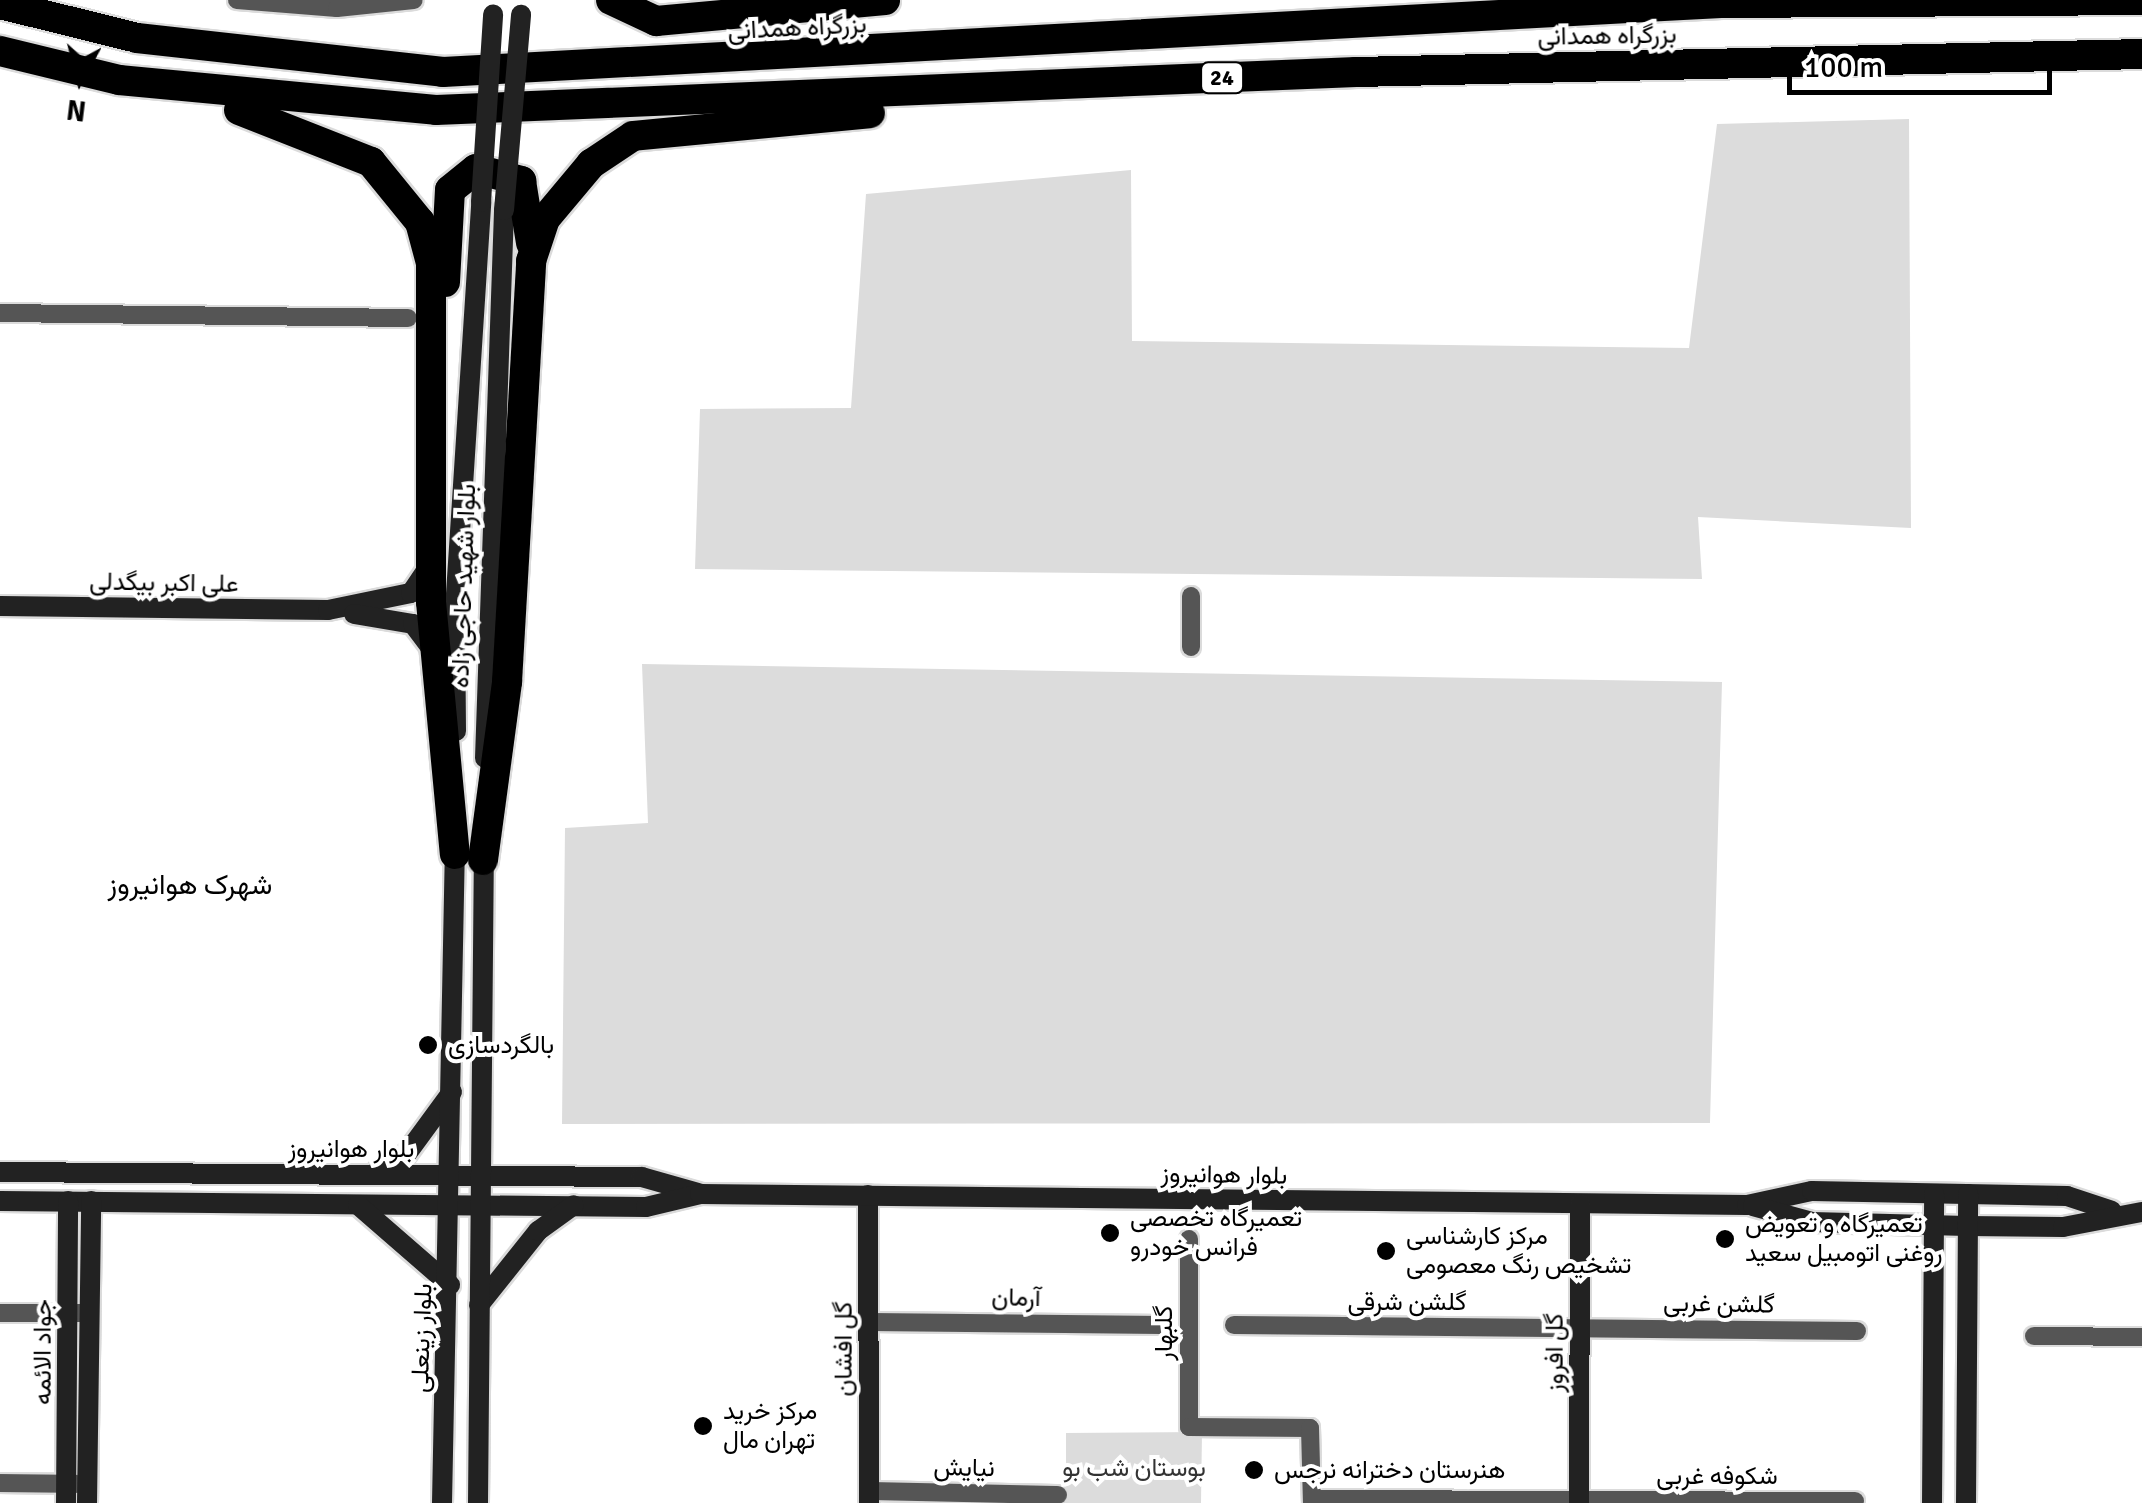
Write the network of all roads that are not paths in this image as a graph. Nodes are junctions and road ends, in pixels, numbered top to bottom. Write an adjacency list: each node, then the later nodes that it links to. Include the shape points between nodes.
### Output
1 (236, 0): 2 (street, via 338,8)
2 (414, 0)
3 (611, 0): 4 (highway, via 656,20)
4 (885, 0)
5 (1657, 0): 8 (highway)
6 (2142, 0): 8 (highway, بزرگراه همدانی / 24)
7 (0, 4): 8 (highway, بزرگراه همدانی / 24, via 137,38 443,72)
8 (1722, 4)
9 (493, 7): 25 (main road, بلوار شهید حاجی زاده, bridge, via 455,609)
10 (522, 7): 25 (main road, بلوار شهید حاجی زاده, bridge, via 504,210)
11 (0, 51): 14 (highway, بزرگراه همدانی / 24)
12 (2142, 54): 13 (highway, بزرگراه همدانی / 24)
13 (1356, 72): 14 (highway, بزرگراه همدانی / 24, via 436,110); 15 (highway, via 633,136 565,188)
14 (119, 80): 18 (highway, via 305,130 371,162 402,193 430,263)
15 (530, 261): 18 (highway, via 521,181 492,169 462,176 450,190); 25 (highway, via 507,682)
16 (0, 312): 17 (street)
17 (408, 318)
18 (435, 462): 19 (highway)
19 (432, 558): 22 (main road, علی اکبر بیگدلی, via 412,593); 24 (highway)
20 (1191, 596): 23 (street)
21 (0, 606): 22 (main road, علی اکبر بیگدلی)
22 (328, 610): 24 (main road, علی اکبر بیگدلی, via 412,624)
23 (1191, 646)
24 (437, 671): 25 (highway)
25 (469, 857): 26 (main road, بلوار شهید حاجی زاده); 30 (main road, بلوار شهید حاجی زاده)
26 (453, 1090): 28 (main road, via 400,1163); 29 (main road, بلوار شهید حاجی زاده)
27 (0, 1172): 28 (main road, بلوار هوانیروز)
28 (366, 1174): 29 (main road, بلوار هوانیروز)
29 (450, 1174): 30 (main road, بلوار هوانیروز); 38 (main road, بلوار زینعلی)
30 (482, 1174): 31 (main road, بلوار هوانیروز, via 642,1177); 39 (main road)
31 (700, 1194): 34 (main road, بلوار هوانیروز); 42 (main road, بلوار هوانیروز, via 646,1207)
32 (1934, 1194): 33 (main road, بلوار هوانیروز); 43 (main road, بلوار هوانیروز, via 1812,1191); 46 (main road)
33 (1968, 1194): 44 (main road, بلوار هوانیروز, via 2066,1196); 47 (main road)
34 (868, 1195): 40 (main road, بلوار هوانیروز); 53 (main road, گل افشان)
35 (0, 1201): 36 (main road, بلوار هوانیروز)
36 (68, 1201): 37 (main road, بلوار هوانیروز); 52 (main road, جواد الائمه)
37 (91, 1202): 41 (main road, بلوار هوانیروز); 52 (main road, جواد الائمه)
38 (449, 1202): 39 (main road, بلوار هوانیروز); 41 (main road, بلوار هوانیروز); 49 (main road, بلوار زینعلی)
39 (480, 1202): 42 (main road, بلوار هوانیروز); 50 (main road)
40 (1580, 1204): 43 (main road, بلوار هوانیروز); 56 (main road, گل افروز)
41 (358, 1205): 49 (main road)
42 (574, 1205): 50 (main road, via 538,1230)
43 (1747, 1205): 46 (main road, بلوار هوانیروز, via 1812,1222)
44 (2112, 1212): 45 (main road, بلوار هوانیروز); 47 (main road, بلوار هوانیروز, via 2062,1227)
45 (2142, 1212)
46 (1934, 1225): 47 (main road, بلوار هوانیروز); 69 (main road)
47 (1967, 1226): 70 (main road)
48 (1189, 1238): 64 (street, گلبهار, via 1190,1426 1310,1428)
49 (450, 1285): 67 (main road, بلوار زینعلی)
50 (479, 1305): 68 (main road)
51 (0, 1313): 52 (street)
52 (78, 1313): 61 (main road, جواد الائمه)
53 (870, 1322): 54 (street, آرمان); 63 (main road, گل افشان)
54 (1162, 1324)
55 (1234, 1325): 56 (street, گلشن شرقی)
56 (1580, 1328): 57 (street, گلشن غربی); 65 (main road, گل افروز)
57 (1856, 1331)
58 (2034, 1336): 59 (street)
59 (2142, 1337)
60 (0, 1483): 61 (street)
61 (77, 1494)
62 (1058, 1495): 63 (street, نیایش)
63 (869, 1497)
64 (1312, 1501): 65 (street, شکوفه غربی)
65 (1579, 1502): 66 (street, شکوفه غربی)
66 (1854, 1502)
67 (442, 1503)
68 (478, 1503)
69 (1932, 1503)
70 (1966, 1503)

